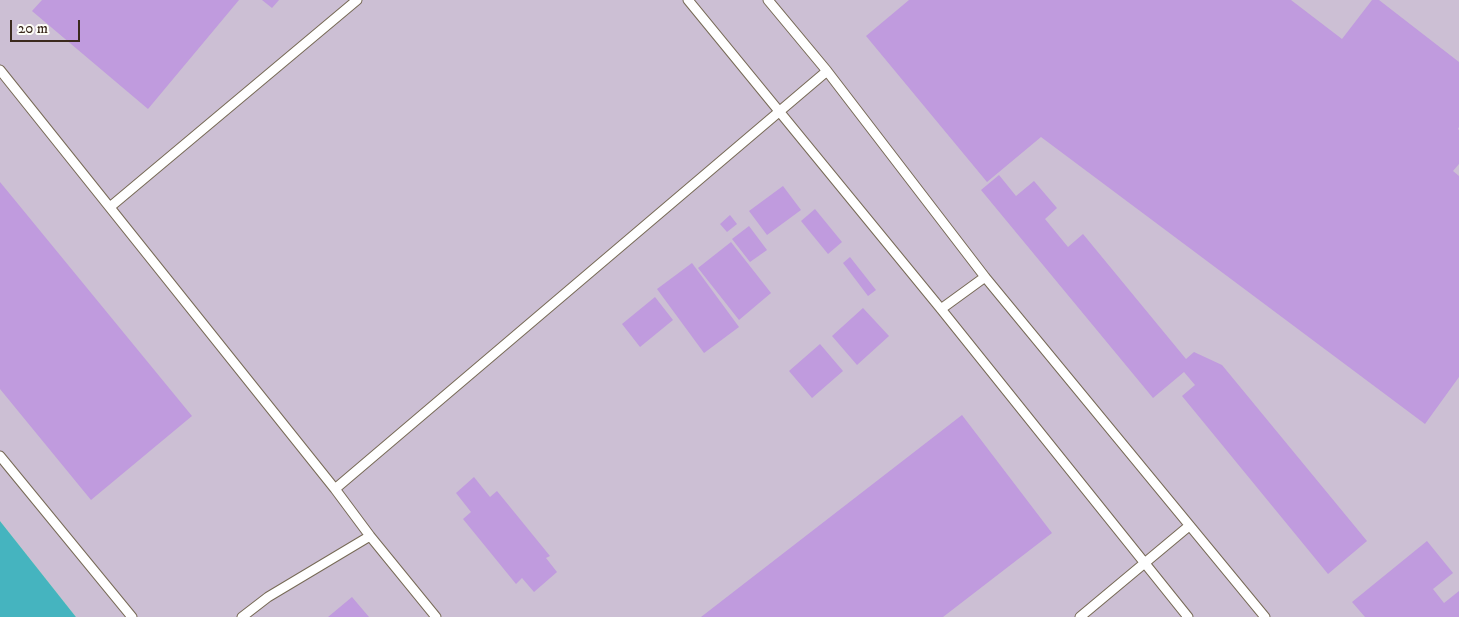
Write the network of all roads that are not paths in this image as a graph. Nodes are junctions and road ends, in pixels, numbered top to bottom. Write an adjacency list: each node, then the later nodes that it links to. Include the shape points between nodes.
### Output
1 (358, 0): 7 (lane)
2 (688, 0): 6 (lane)
3 (768, 0): 5 (lane)
4 (0, 70): 7 (lane)
5 (827, 71): 6 (lane); 8 (lane)
6 (779, 112): 9 (lane); 11 (lane)
7 (110, 207): 11 (lane)
8 (984, 278): 9 (lane); 12 (lane)
9 (941, 310): 14 (lane)
10 (0, 456): 15 (lane)
11 (335, 489): 13 (lane)
12 (1189, 526): 14 (lane); 20 (lane)
13 (370, 536): 16 (lane, via 268,597); 17 (lane)
14 (1144, 564): 18 (lane); 19 (lane)
15 (132, 617)
16 (242, 617)
17 (436, 617)
18 (1080, 617)
19 (1188, 617)
20 (1265, 617)

